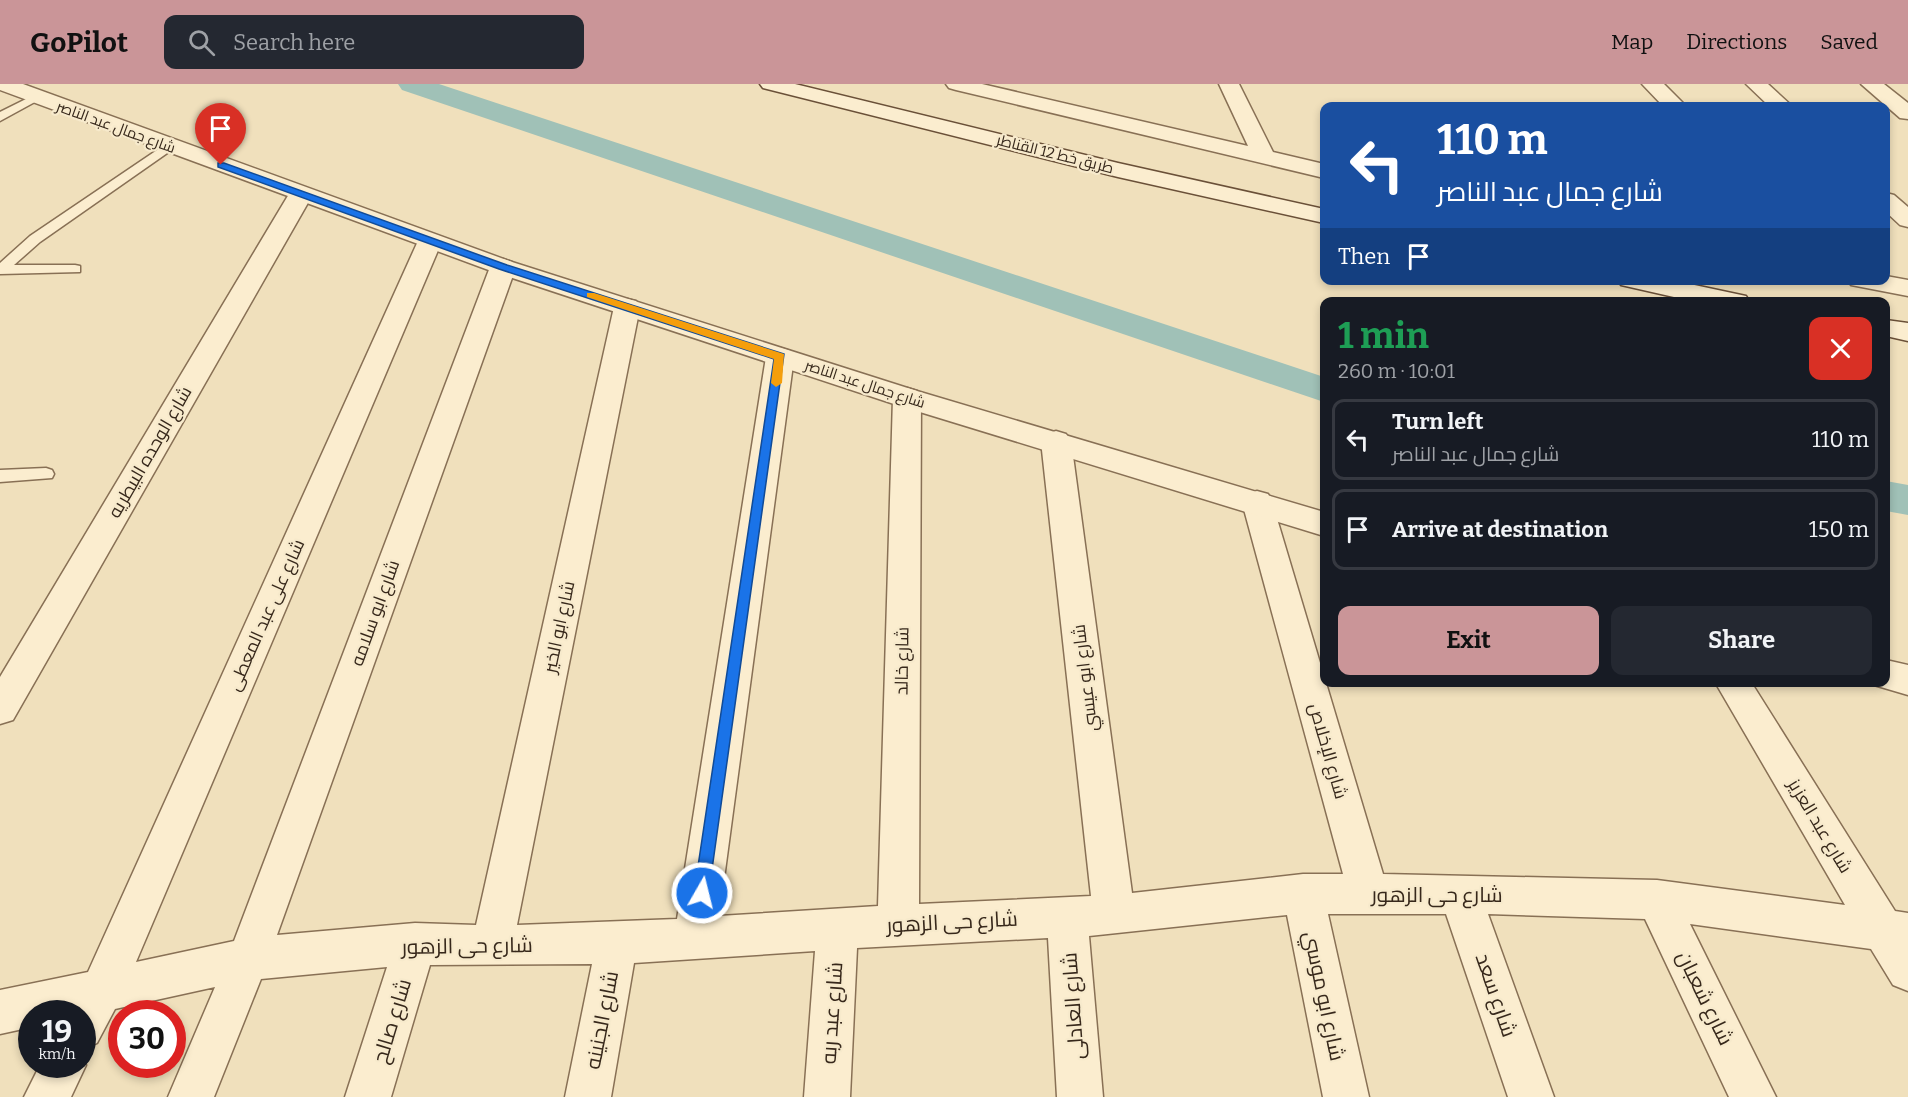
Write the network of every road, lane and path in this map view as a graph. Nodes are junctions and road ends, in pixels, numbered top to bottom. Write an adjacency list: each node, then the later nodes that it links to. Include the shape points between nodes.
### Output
1 (4, 84): 8 (street, شارع جمال عبد الناصر)
2 (956, 84): 14 (street)
3 (1229, 84): 14 (street)
4 (1652, 84): 9 (street)
5 (1756, 84): 10 (street)
6 (1871, 84): 11 (street)
7 (783, 86): 18 (street, طريق خط 12 القناطر, via 1118,170)
8 (38, 97): 12 (lane); 13 (street, شارع جمال عبد الناصر)
9 (1671, 102)
10 (1776, 102)
11 (1908, 113)
12 (0, 117)
13 (169, 147): 16 (street, شارع جمال عبد الناصر); 22 (lane, via 35,239)
14 (1264, 158): 15 (street)
15 (1320, 170)
16 (301, 194): 20 (street, شارع جمال عبد الناصر); 41 (street, شارع الوحده البيطريه)
17 (1890, 204): 19 (street)
18 (1320, 215)
19 (1908, 220)
20 (430, 241): 21 (street, شارع جمال عبد الناصر); 57 (street, شارع على عبد المعطى)
21 (503, 267): 28 (street, شارع جمال عبد الناصر); 55 (street, شارع ابو سلامه)
22 (1, 269): 23 (lane)
23 (75, 269)
24 (1654, 285): 27 (street)
25 (1890, 285): 26 (street)
26 (1908, 288)
27 (1713, 297)
28 (627, 307): 31 (street, شارع جمال عبد الناصر); 54 (street, شارع ابو الخير)
29 (1890, 329): 30 (street)
30 (1908, 332)
31 (780, 357): 32 (street, شارع جمال عبد الناصر); 51 (street)
32 (907, 398): 33 (street, شارع جمال عبد الناصر); 48 (street, شارع خالد)
33 (1056, 441): 36 (street, شارع جمال عبد الناصر); 46 (street, شارع ابو عيسي)
34 (46, 474): 35 (lane)
35 (0, 476)
36 (1257, 502): 37 (street, شارع جمال عبد الناصر); 44 (street, شارع الإخلاص)
37 (1320, 523)
38 (1890, 676): 39 (street)
39 (1908, 680)
40 (1735, 687): 50 (street, شارع عبد العزيز)
41 (0, 709)
42 (1303, 894): 44 (street, شارع حى الزهور); 46 (street, شارع حى الزهور); 67 (street, شارع ابو موسي)
43 (1460, 894): 44 (street, شارع حى الزهور); 45 (street, شارع حى الزهور); 68 (street, شارع سعد)
44 (1369, 896)
45 (1657, 900): 50 (street, شارع حى الزهور); 69 (street, شارع شعبان)
46 (1114, 915): 47 (street, شارع حى الزهور)
47 (1067, 916): 48 (street, شارع حى الزهور); 66 (street, شارع العادلى)
48 (898, 925): 49 (street, شارع حى الزهور)
49 (837, 929): 51 (street, شارع حى الزهور); 65 (street, شارع عبد ربه)
50 (1895, 931): 56 (street, شارع عبد العزيز)
51 (695, 939): 52 (street, شارع حى الزهور)
52 (617, 943): 54 (street, شارع حى الزهور); 64 (street, شارع الجنينه)
53 (416, 944): 54 (street, شارع حى الزهور); 55 (street, شارع حى الزهور); 63 (street, شارع صالح)
54 (492, 946)
55 (248, 959): 57 (street, شارع حى الزهور); 62 (street, شارع ابو سلامه)
56 (1908, 970)
57 (102, 990): 58 (street, شارع على عبد المعطى); 59 (street, شارع حى الزهور)
58 (96, 1001)
59 (0, 1012)
60 (57, 1078): 61 (street)
61 (47, 1097)
62 (191, 1097)
63 (368, 1097)
64 (588, 1097)
65 (827, 1097)
66 (1080, 1097)
67 (1346, 1097)
68 (1531, 1097)
69 (1753, 1097)

